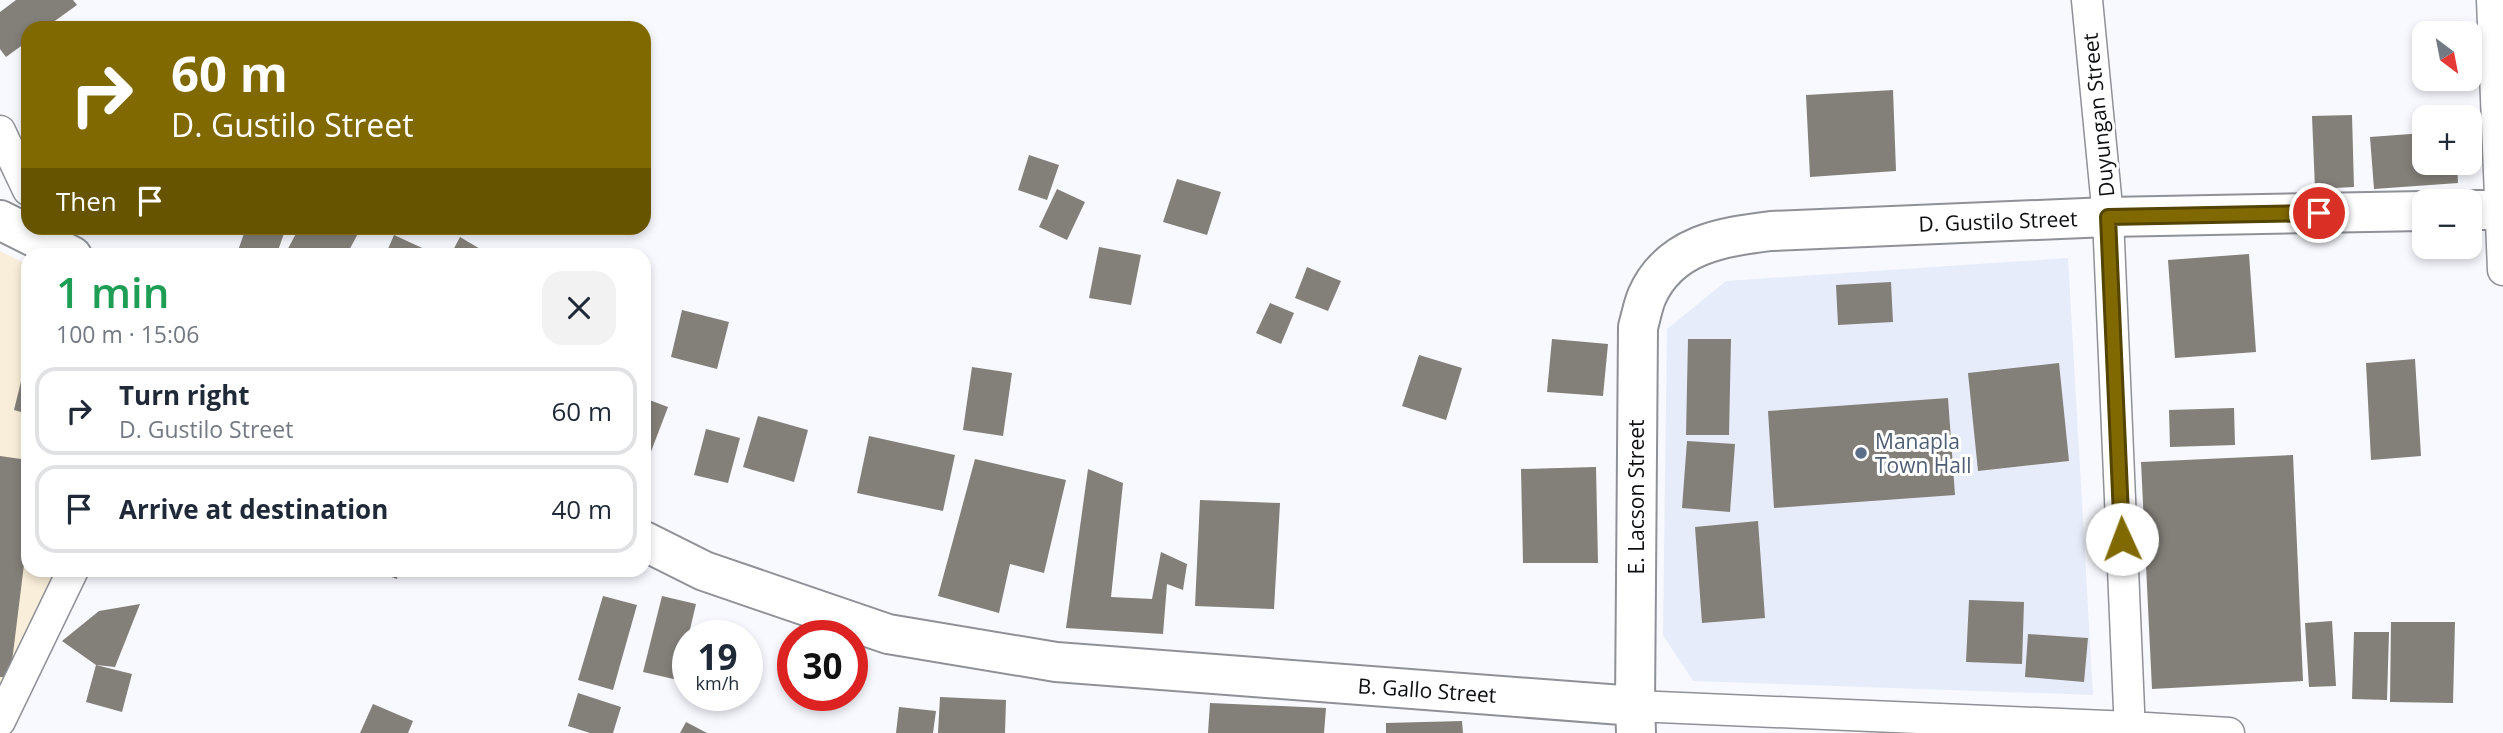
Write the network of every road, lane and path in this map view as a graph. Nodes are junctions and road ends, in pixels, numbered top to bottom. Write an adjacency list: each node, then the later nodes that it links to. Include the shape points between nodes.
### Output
1 (2087, 0): 7 (street, Duyungan Street)
2 (2491, 0): 5 (street)
3 (0, 131): 4 (street)
4 (21, 175)
5 (2491, 210): 13 (street)
6 (2412, 211): 7 (street, D. Gustilo Street)
7 (2108, 217): 12 (street, D. Gustilo Street, via 1771,231 1723,237 1693,248); 18 (street, Duyungan Street)
8 (0, 220): 9 (street)
9 (21, 228)
10 (38, 235): 11 (street)
11 (58, 243)
12 (1666, 269): 16 (street, E. Lacson Street, via 1648,294 1638,327)
13 (2503, 270)
14 (651, 544): 16 (street, B. Gallo Street, via 704,571 888,634 1056,662)
15 (70, 577): 17 (street)
16 (1635, 719): 18 (street, B. Gallo Street)
17 (0, 721)
18 (2130, 730): 19 (street, B. Gallo Street)
19 (2230, 733)

